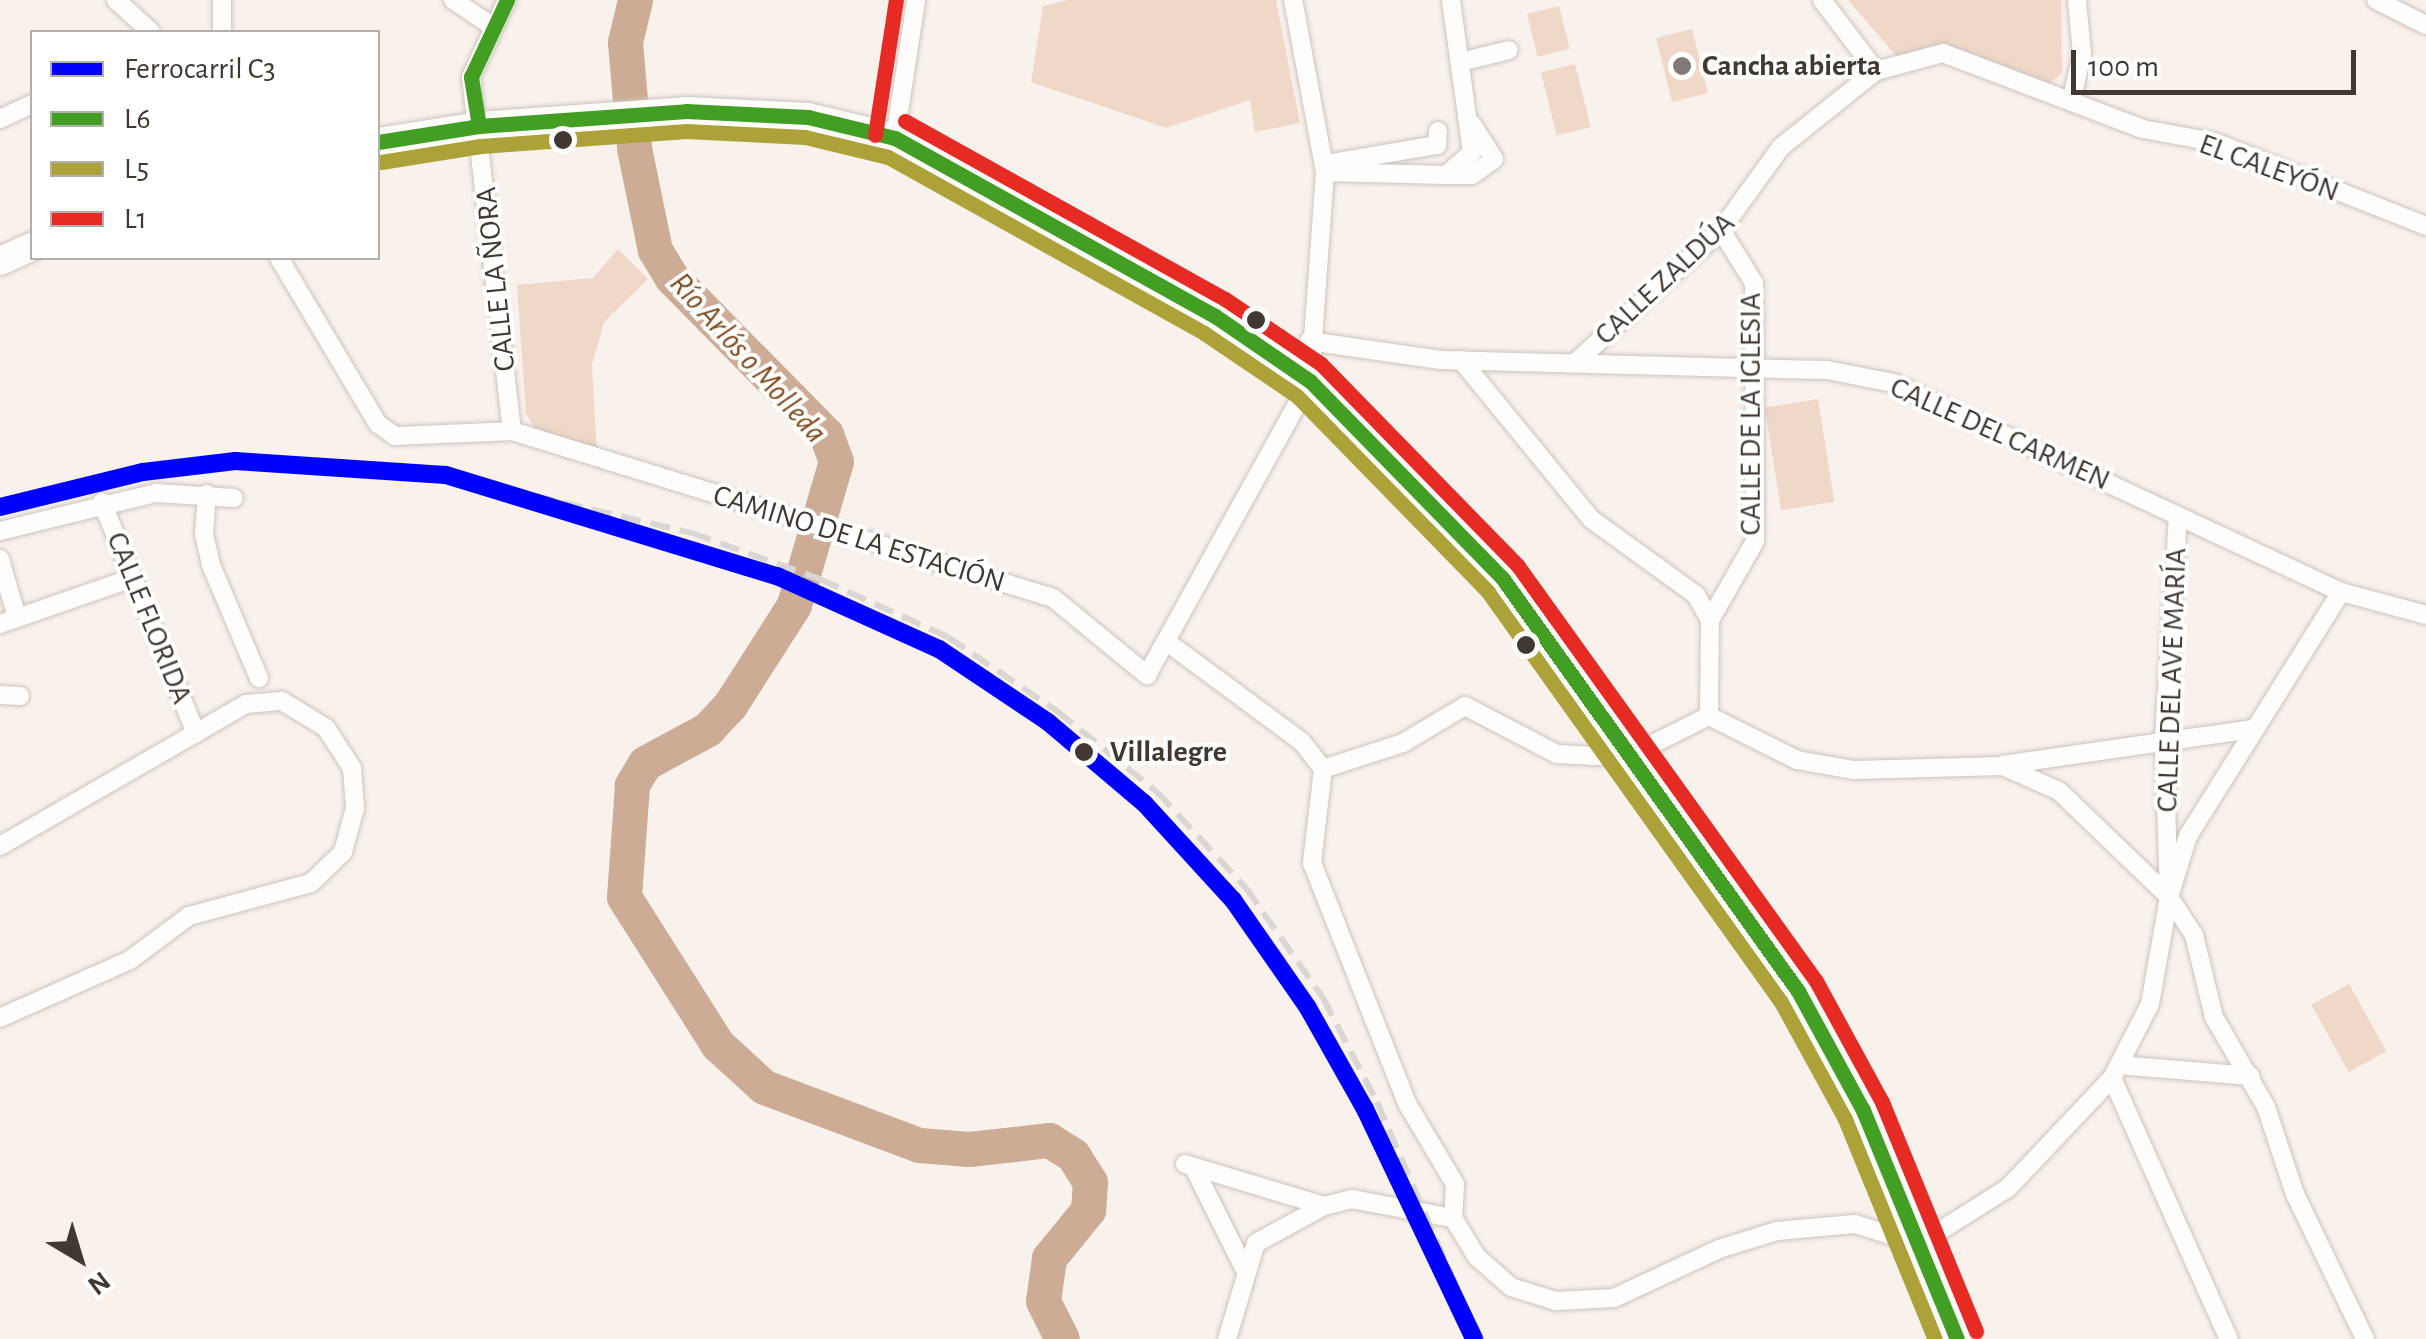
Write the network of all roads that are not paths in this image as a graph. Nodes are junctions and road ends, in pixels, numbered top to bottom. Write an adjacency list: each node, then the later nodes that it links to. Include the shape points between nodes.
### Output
1 (116, 0): 13 (street)
2 (222, 0): 14 (street)
3 (453, 0): 12 (street)
4 (507, 0): 12 (street, CALLE LA ÑORA)
5 (916, 0): 23 (street)
6 (1293, 0): 25 (street)
7 (1451, 0): 16 (street)
8 (1822, 0): 17 (street)
9 (2077, 0): 18 (street, via 2082,54)
10 (2376, 0): 11 (street)
11 (2426, 24)
12 (492, 26): 21 (street, CALLE LA ÑORA, via 470,78)
13 (148, 30)
14 (222, 30)
15 (1509, 50): 16 (street)
16 (1464, 61): 25 (street, via 1472,152 1446,175)
17 (1876, 71): 18 (street, EL CALEYÓN, via 1943,53); 27 (street, CALLE ZALDÚA, via 1781,147)
18 (2072, 98): 26 (street, EL CALEYÓN, via 2143,130 2214,142)
19 (30, 105): 20 (street)
20 (0, 120)
21 (479, 126): 23 (main road, via 666,112 808,116); 24 (main road); 36 (street, CALLE LA ÑORA)
22 (1438, 131): 25 (street, via 1437,144)
23 (895, 138): 35 (main road, via 1215,316)
24 (380, 142)
25 (1325, 168): 31 (street)
26 (2426, 226)
27 (1721, 230): 33 (street, CALLE ZALDÚA); 34 (street, CALLE DE LA IGLESIA, via 1754,284)
28 (30, 248): 29 (main road)
29 (2, 255)
30 (281, 260): 36 (street, CAMINO DE LA ESTACIÓN, via 378,424 395,436)
31 (1309, 341): 32 (street, CALLE DEL CARMEN); 35 (street)
32 (1460, 360): 33 (street, CALLE DEL CARMEN); 46 (street, via 1591,520 1696,595)
33 (1577, 360): 34 (street, CALLE DEL CARMEN)
34 (1755, 371): 40 (street, CALLE DEL CARMEN, via 1827,370 1893,383); 46 (street, CALLE DE LA IGLESIA, via 1755,541)
35 (1310, 381): 48 (street); 56 (main road, via 1503,579)
36 (512, 432): 48 (street, CAMINO DE LA ESTACIÓN, via 1054,598 1147,675)
37 (207, 494): 38 (street); 39 (street); 49 (street, via 204,534 211,565)
38 (234, 498)
39 (102, 502): 41 (street); 43 (street, CALLE FLORIDA)
40 (2178, 516): 44 (street, CALLE DEL CARMEN); 55 (street, CALLE DEL AVE MARÍA)
41 (0, 531)
42 (0, 559): 47 (street)
43 (133, 578): 47 (street); 54 (street, CALLE FLORIDA)
44 (2340, 592): 45 (street, CALLE DEL CARMEN); 53 (street)
45 (2426, 615)
46 (1710, 620): 52 (street, CALLE DE LA IGLESIA)
47 (8, 621)
48 (1167, 642): 58 (street, via 1302,742)
49 (260, 678)
50 (0, 695): 51 (street)
51 (20, 696)
52 (1709, 716): 56 (street); 57 (street, via 1797,760 1854,770)
53 (2253, 729): 55 (street); 60 (street, via 2188,836)
54 (196, 734): 59 (street); 61 (street, via 246,704 282,701 326,728 352,768 356,808 343,852 310,883 189,916 130,960)
55 (2164, 738): 57 (street); 60 (street, CALLE DEL AVE MARÍA)
56 (1631, 754): 58 (street, via 1557,754 1465,706 1403,743); 66 (main road, via 1798,991 1863,1110)
57 (2002, 766): 60 (street, via 2059,791)
58 (1323, 768): 65 (street, via 1312,863 1408,1105 1454,1184)
59 (0, 846)
60 (2168, 897): 62 (street, via 2150,1004); 63 (street, via 2194,935 2214,1017)
61 (0, 1018)
62 (2116, 1072): 63 (street); 66 (street, via 2008,1188); 70 (street)
63 (2250, 1076): 71 (street, via 2324,1260)
64 (1324, 1206): 65 (street, via 1352,1199); 67 (street, via 1256,1243); 67 (street, via 1190,1168)
65 (1453, 1218): 66 (street, via 1477,1258 1511,1288 1556,1301 1614,1298 1719,1249 1778,1231 1854,1224)
66 (1918, 1244): 69 (main road)
67 (1244, 1268): 68 (street)
68 (1227, 1339)
69 (1956, 1339)
70 (2229, 1339)
71 (2366, 1339)

